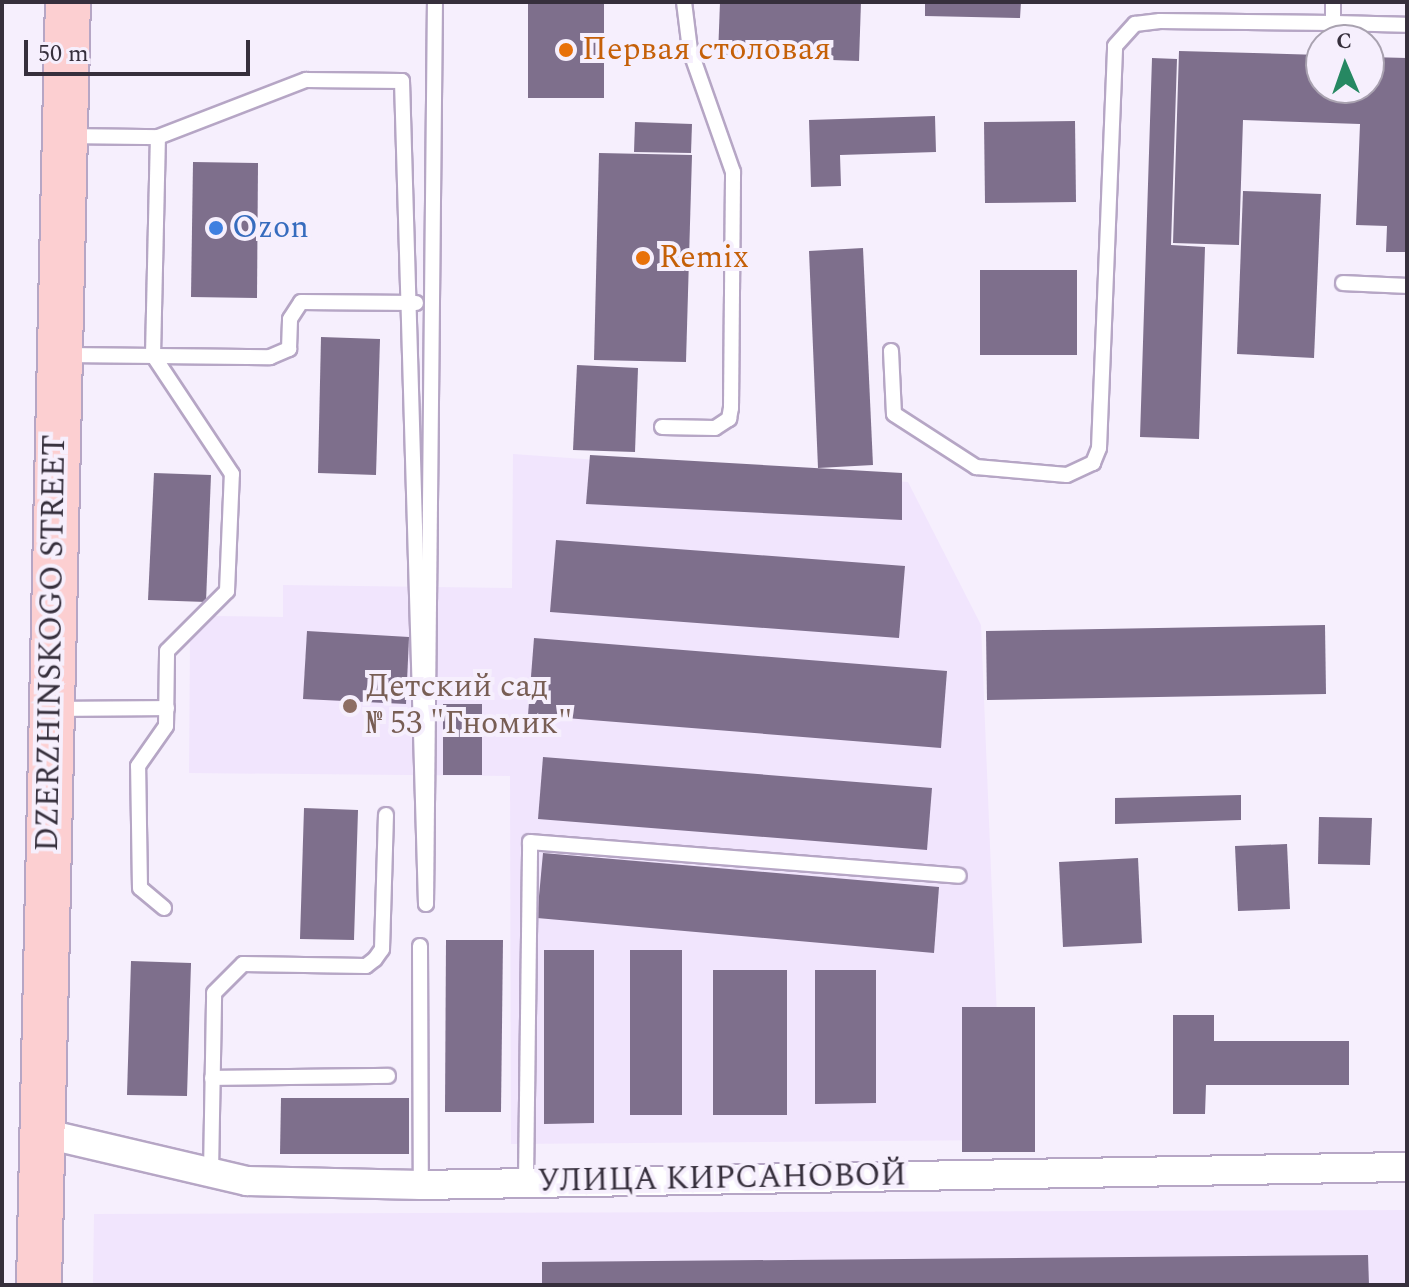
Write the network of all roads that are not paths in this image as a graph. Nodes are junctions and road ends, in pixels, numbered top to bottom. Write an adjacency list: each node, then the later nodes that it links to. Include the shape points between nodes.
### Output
1 (68, 2): 7 (main road, DZERZHINSKOGO STREET)
2 (435, 2): 21 (lane)
3 (684, 2): 15 (lane, via 690,50 733,172 731,408 729,419 715,428)
4 (1333, 2): 5 (lane)
5 (1333, 23): 6 (lane); 12 (lane, via 1160,21 1135,24 1115,46 1099,448 1093,463 1067,475 976,467 894,414)
6 (1407, 25)
7 (64, 136): 8 (lane); 13 (main road, DZERZHINSKOGO STREET)
8 (158, 137): 14 (lane); 21 (lane, via 306,80 402,81)
9 (1343, 283): 10 (lane)
10 (1407, 286)
11 (420, 304): 14 (lane, via 301,302 290,319 289,349 270,357); 16 (lane); 21 (lane)
12 (891, 351)
13 (57, 355): 14 (lane); 18 (main road, DZERZHINSKOGO STREET)
14 (153, 355): 17 (lane, via 232,474 227,591 167,651)
15 (662, 427)
16 (418, 452)
17 (167, 708): 18 (lane); 22 (lane, via 166,726 138,766 140,888)
18 (50, 709): 26 (main road, DZERZHINSKOGO STREET)
19 (386, 815): 25 (lane, via 382,949 366,966 243,964 214,993)
20 (959, 876): 29 (lane, via 530,842)
21 (426, 904)
22 (164, 908)
23 (420, 946): 30 (lane)
24 (388, 1076): 25 (lane)
25 (212, 1078): 28 (lane)
26 (42, 1133): 28 (street, УЛИЦА КИРСАНОВОЙ); 31 (main road, DZERZHINSKOGO STREET)
27 (1407, 1167): 29 (street, УЛИЦА КИРСАНОВОЙ)
28 (211, 1173): 30 (street, УЛИЦА КИРСАНОВОЙ, via 247,1181)
29 (526, 1181): 30 (street, УЛИЦА КИРСАНОВОЙ)
30 (421, 1185)
31 (39, 1285)

